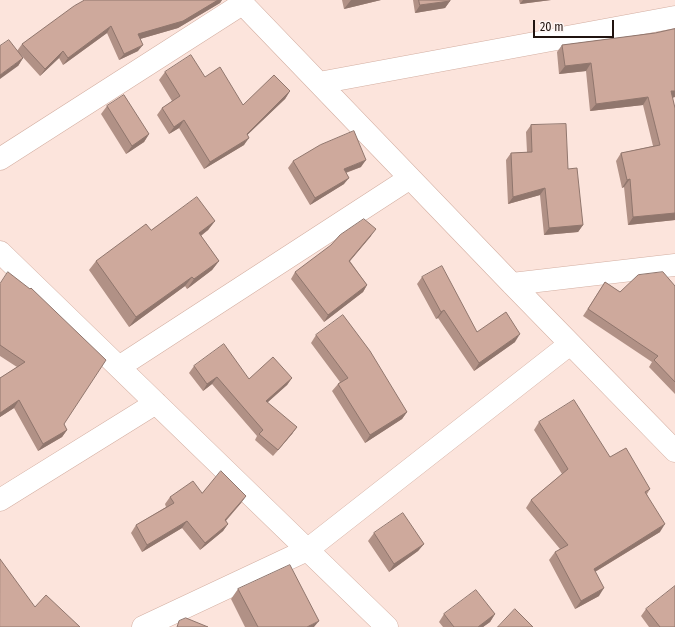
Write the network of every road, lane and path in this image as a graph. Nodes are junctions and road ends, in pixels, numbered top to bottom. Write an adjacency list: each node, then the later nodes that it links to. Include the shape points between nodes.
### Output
1 (240, 2): 3 (street); 4 (street)
2 (675, 17): 3 (street)
3 (319, 83): 5 (street)
4 (0, 159)
5 (410, 178): 8 (street); 10 (street)
6 (4, 262): 10 (street)
7 (675, 266): 8 (street)
8 (512, 284): 9 (street)
9 (570, 344): 12 (street); 14 (street)
10 (118, 367): 11 (street)
11 (156, 403): 13 (street); 14 (street)
12 (675, 451)
13 (0, 500)
14 (307, 550): 15 (street); 16 (street)
15 (143, 627)
16 (387, 627)

